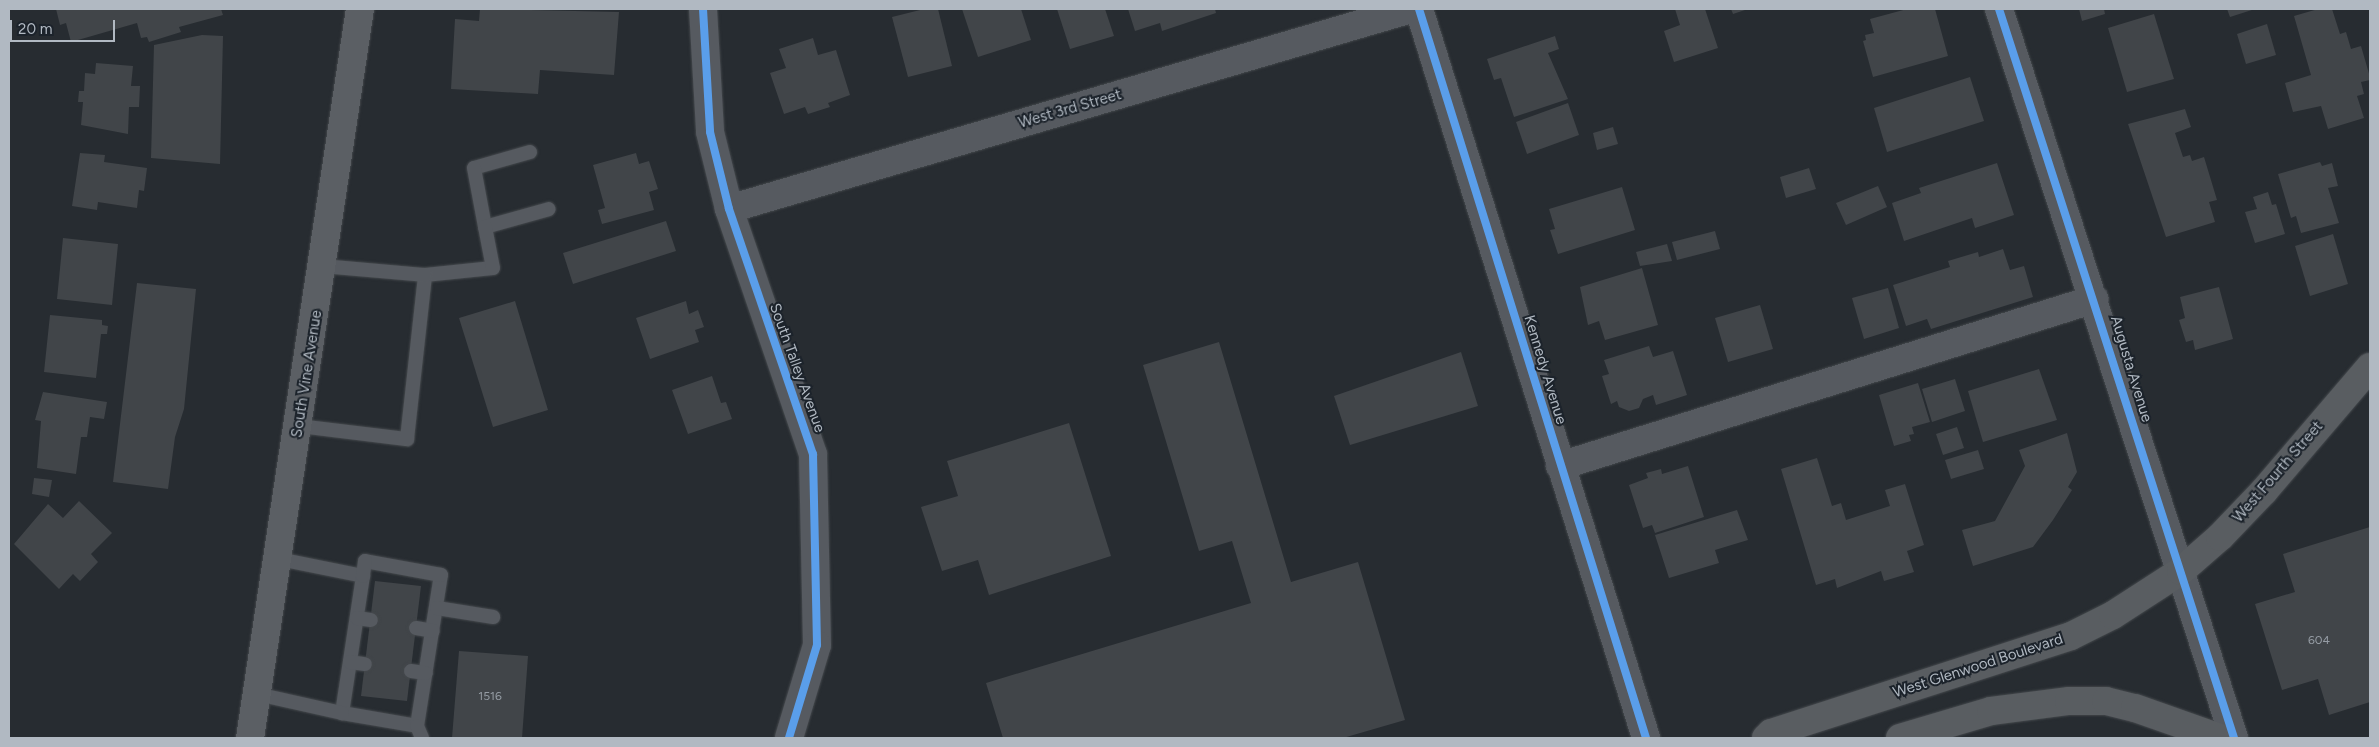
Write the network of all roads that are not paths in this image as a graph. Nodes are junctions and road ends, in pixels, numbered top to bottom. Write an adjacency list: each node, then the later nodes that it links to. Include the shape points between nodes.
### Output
1 (360, 9): 10 (main road, South Vine Avenue)
2 (703, 9): 8 (street, South Talley Avenue, via 710,132)
3 (1411, 9): 8 (street, West 3rd Street)
4 (1419, 9): 15 (street, Kennedy Avenue)
5 (1999, 9): 12 (street, Augusta Avenue)
6 (530, 152): 9 (lane, via 474,168)
7 (549, 209): 9 (lane)
8 (729, 209): 33 (street, South Talley Avenue, via 813,454 817,645)
9 (485, 227): 11 (lane, via 493,268)
10 (323, 266): 11 (lane); 14 (main road, South Vine Avenue)
11 (426, 275): 14 (lane, via 407,439)
12 (2095, 299): 15 (street); 17 (street, Augusta Avenue)
13 (2370, 367): 17 (main road, West Fourth Street, via 2264,491 2220,537)
14 (299, 426): 16 (main road, South Vine Avenue)
15 (1560, 466): 34 (street, Kennedy Avenue)
16 (279, 559): 18 (lane); 29 (main road, South Vine Avenue)
17 (2181, 571): 35 (main road, West Glenwood Boulevard, via 2113,615 2070,636 1771,733); 38 (street, Augusta Avenue)
18 (363, 576): 19 (lane, via 365,561 441,575); 21 (lane)
19 (437, 608): 20 (lane); 24 (lane)
20 (493, 617)
21 (357, 618): 22 (lane); 25 (lane)
22 (371, 620)
23 (416, 628): 24 (lane)
24 (433, 631): 28 (lane)
25 (350, 662): 26 (lane); 30 (lane)
26 (365, 664)
27 (411, 671): 28 (lane)
28 (426, 673): 31 (lane)
29 (257, 694): 30 (lane); 32 (main road, South Vine Avenue)
30 (342, 712): 31 (lane)
31 (419, 732)
32 (250, 738)
33 (789, 738)
34 (1646, 738)
35 (1766, 738)
36 (1900, 738): 37 (main road, via 1991,711 2069,701 2106,701 2135,708)
37 (2220, 738)
38 (2234, 738)

